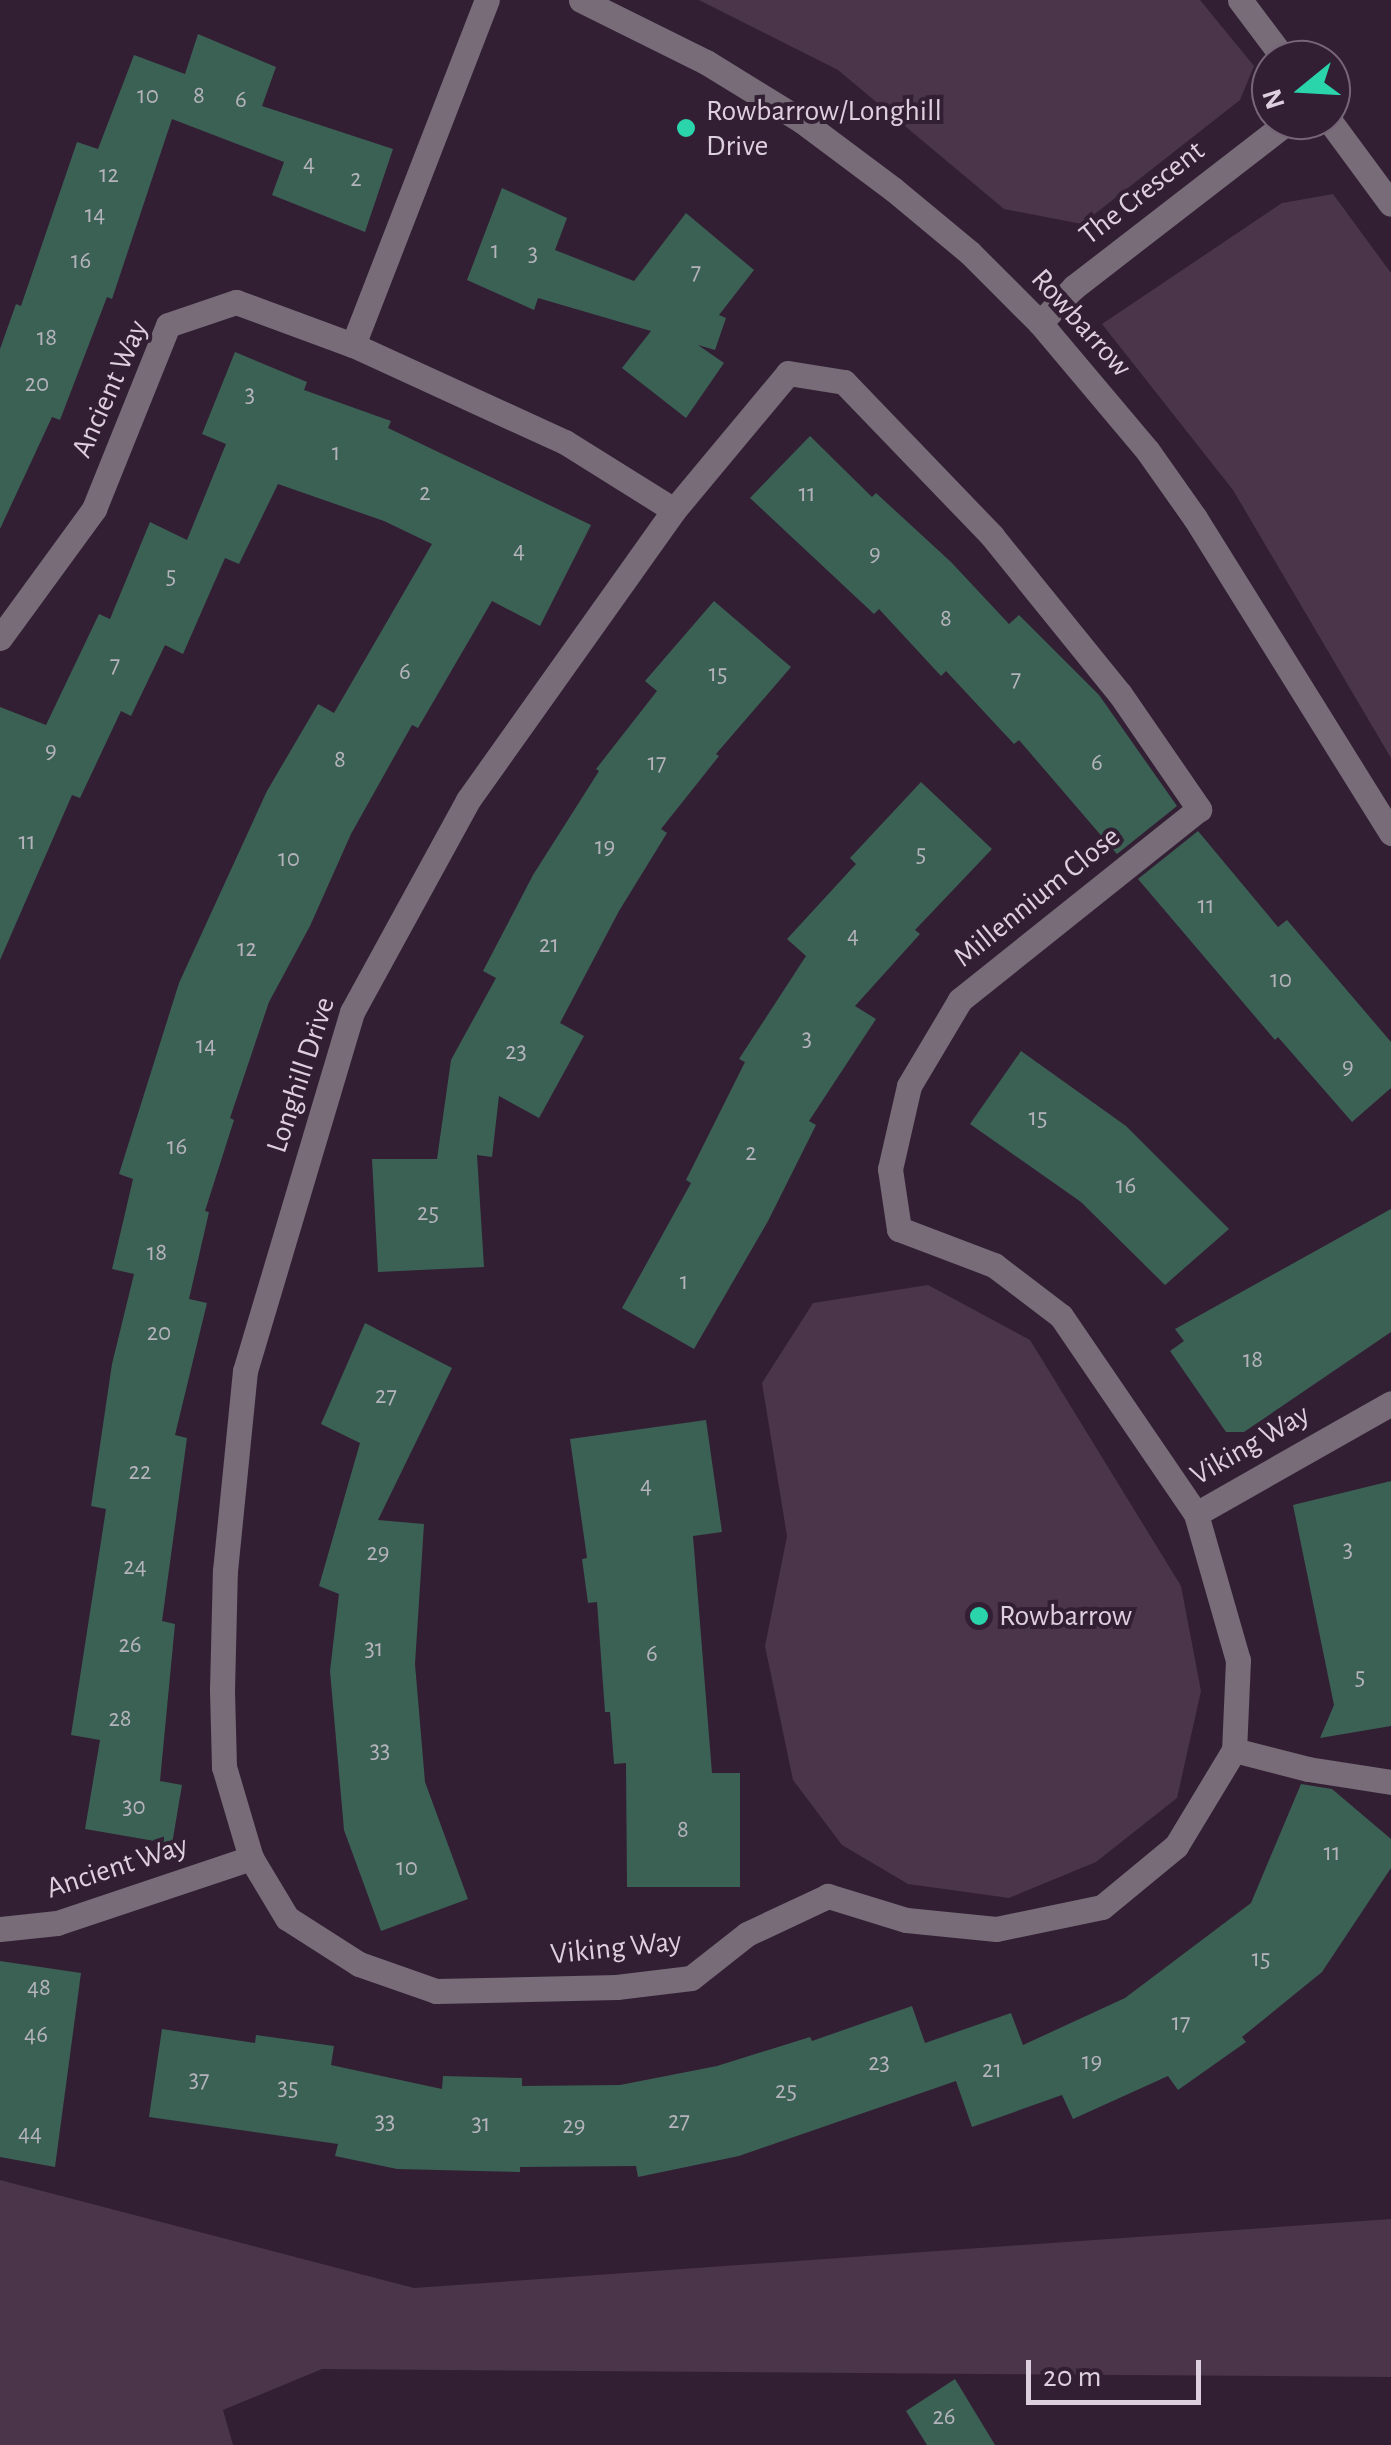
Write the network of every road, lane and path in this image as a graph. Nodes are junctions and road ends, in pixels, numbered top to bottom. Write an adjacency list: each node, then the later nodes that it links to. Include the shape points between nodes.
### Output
1 (487, 0): 9 (street)
2 (581, 0): 8 (street, Rowbarrow, via 706,62 802,122 906,199)
3 (1240, 0): 4 (street)
4 (1270, 40)
5 (1264, 140): 8 (street, The Crescent, via 1074,287)
6 (1344, 140): 7 (street)
7 (1391, 204)
8 (1040, 323): 13 (street, Rowbarrow, via 1195,518)
9 (353, 345): 11 (street, Ancient Way, via 564,442); 12 (street, Ancient Way, via 236,302 168,325 94,509)
10 (788, 373): 11 (street, Longhill Drive); 15 (street, Millennium Close, via 844,382 992,536 1120,694 1199,809 960,1000 909,1086 890,1169 899,1228 994,1264 1061,1316)
11 (674, 510): 18 (street, Longhill Drive, via 468,800 352,1012 245,1371 225,1570 222,1690 224,1767)
12 (0, 638)
13 (1391, 833)
14 (1391, 1403): 15 (street, Viking Way)
15 (1196, 1514): 16 (street, Viking Way, via 1238,1660)
16 (1234, 1750): 17 (street); 18 (street, Viking Way, via 1176,1846 1102,1906 996,1929 906,1920 828,1896 746,1934 691,1978 617,1987 436,1991 359,1964 287,1918)
17 (1391, 1782)
18 (251, 1858): 19 (street, Ancient Way, via 56,1923)
19 (0, 1929)

